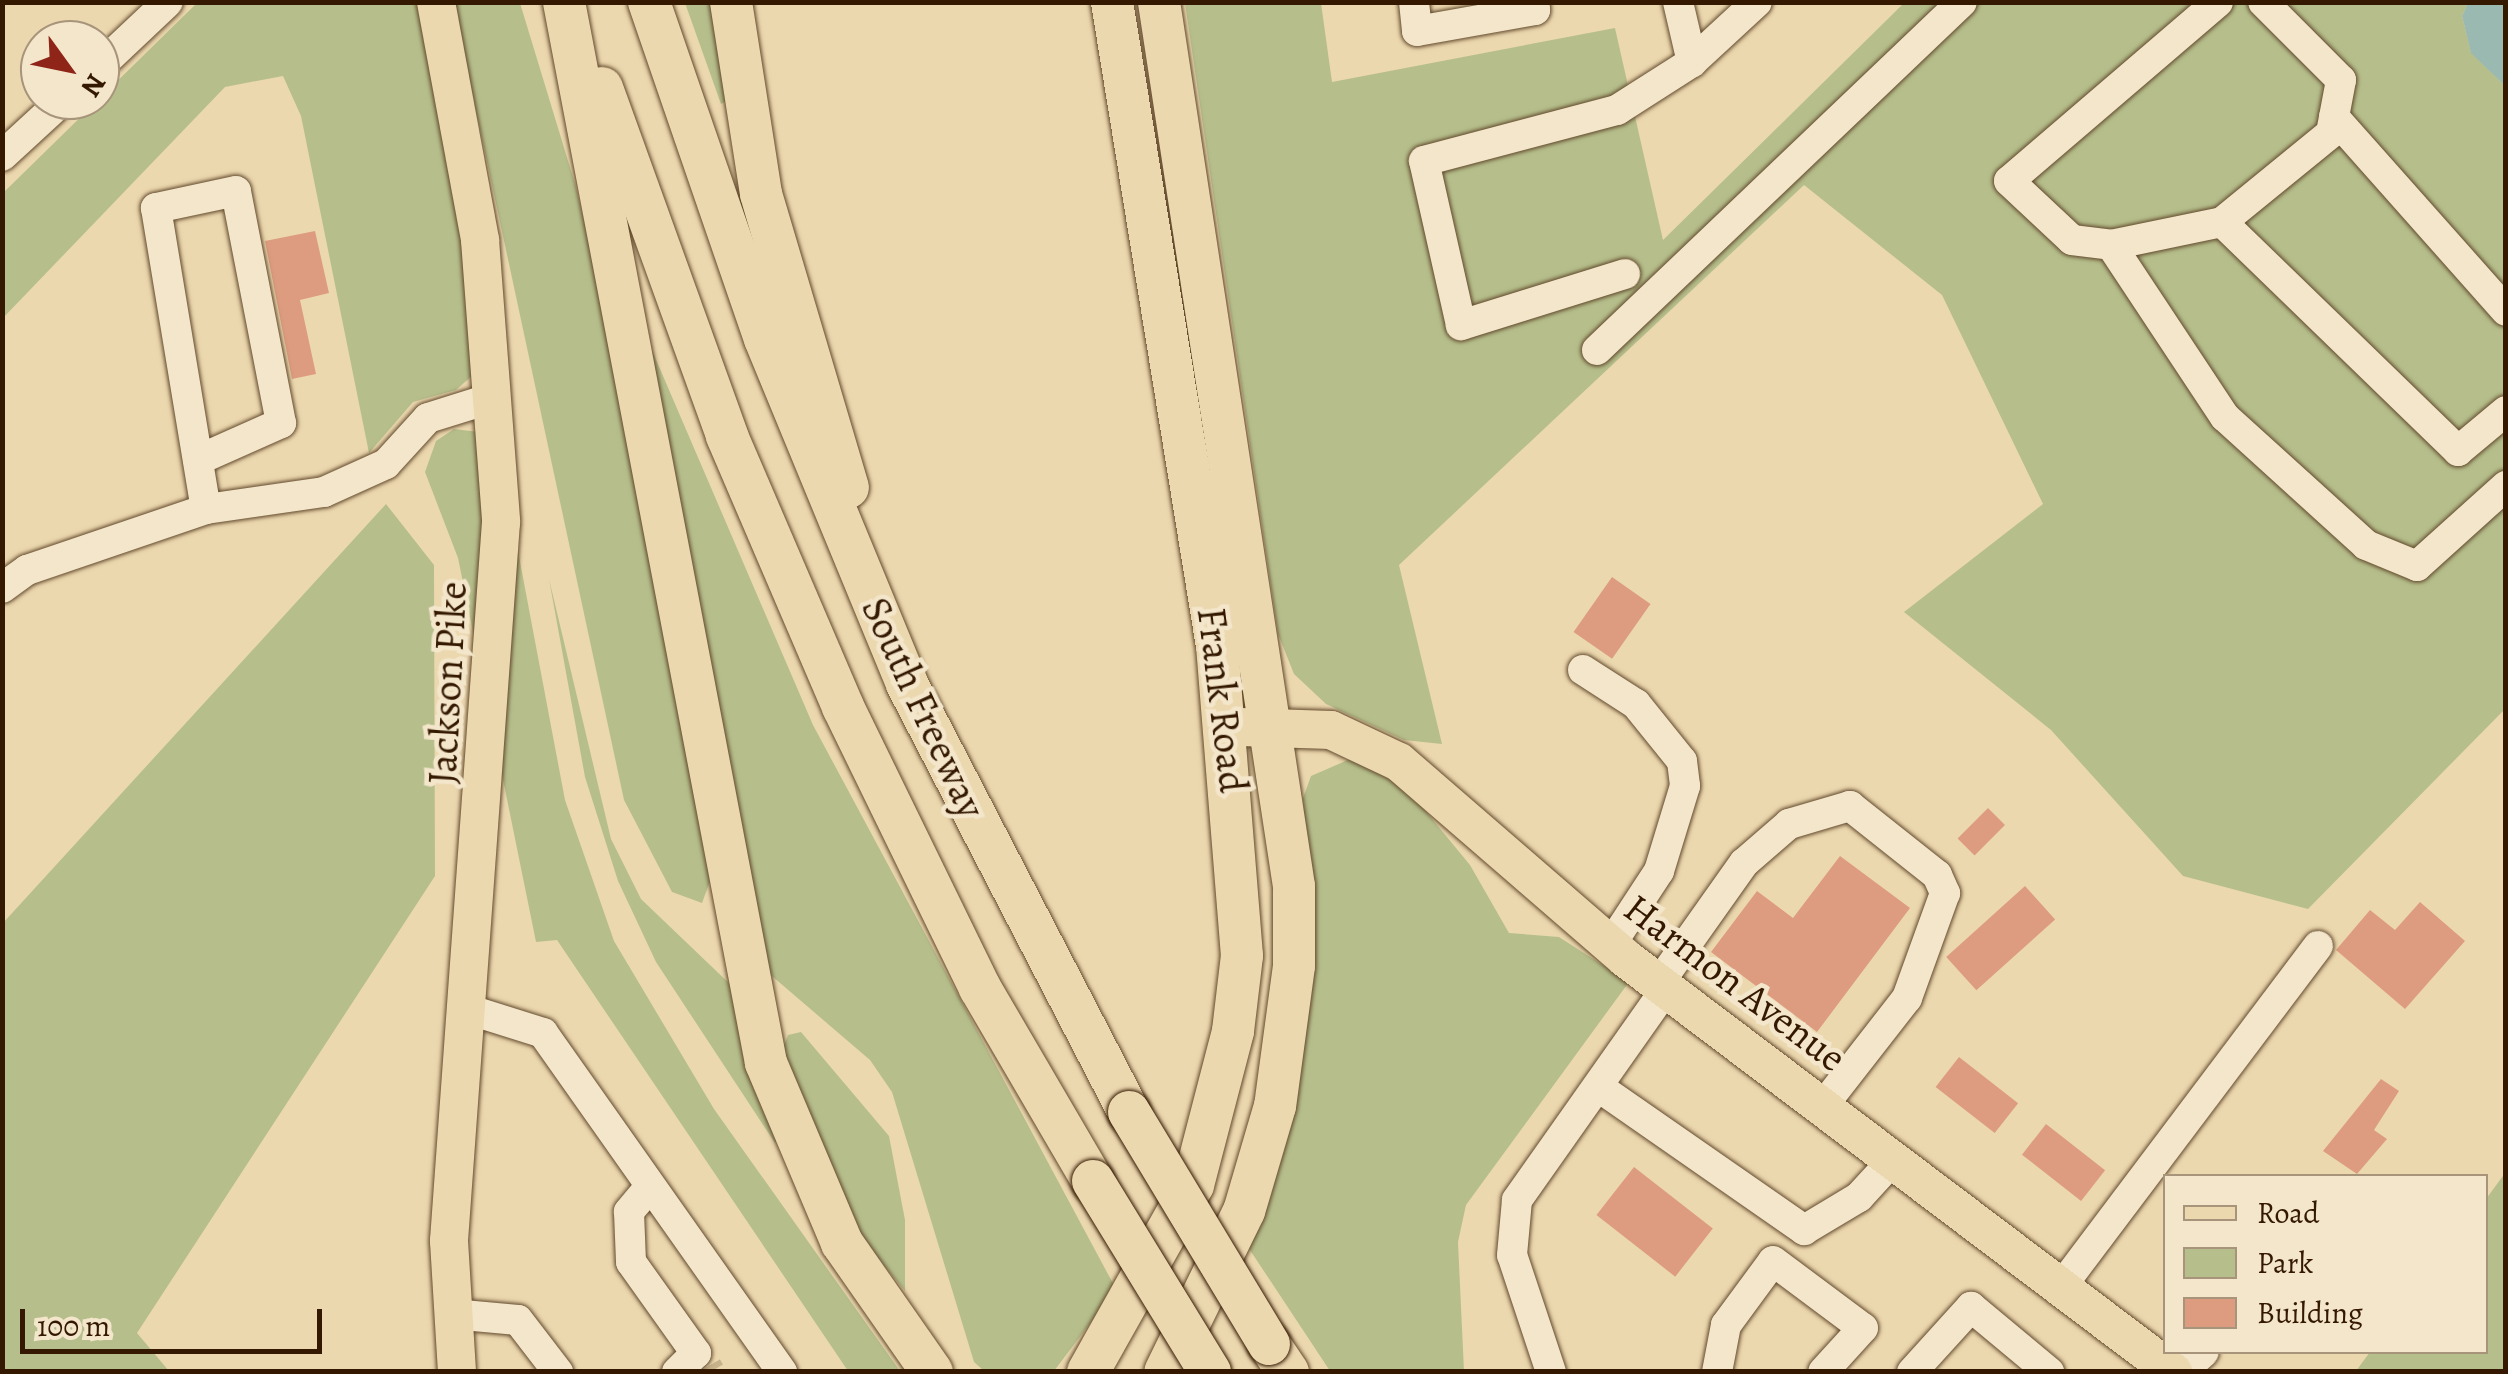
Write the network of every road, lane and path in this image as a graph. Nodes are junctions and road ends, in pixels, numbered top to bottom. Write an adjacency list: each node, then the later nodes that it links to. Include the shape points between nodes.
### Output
1 (168, 2): 16 (lane)
2 (436, 2): 26 (main road, Jackson Pike, via 486,296)
3 (564, 2): 52 (highway, via 766,1063 834,1227)
4 (572, 2): 55 (highway, South Freeway, bridge, via 728,436 844,707 980,988)
5 (649, 2): 33 (highway, South Freeway, via 778,372)
6 (731, 2): 33 (highway, via 762,194)
7 (1112, 2): 35 (highway, Frank Road)
8 (1159, 2): 34 (highway, Frank Road)
9 (1414, 2): 10 (lane, via 1417,31 1535,10)
10 (1534, 2)
11 (1678, 2): 17 (lane)
12 (1756, 2): 17 (lane)
13 (1962, 2): 25 (lane)
14 (2218, 2): 22 (lane, via 2009,181 2072,240)
15 (2263, 2): 18 (lane, via 2342,80)
16 (120, 47)
17 (1692, 62): 23 (lane, via 1617,110 1424,161 1461,325)
18 (2334, 117): 21 (lane, via 2331,133); 24 (lane)
19 (41, 120): 20 (lane)
20 (2, 156)
21 (2222, 222): 22 (lane); 27 (lane, via 2458,451)
22 (2111, 245): 29 (lane, via 2225,416 2366,546 2417,566)
23 (1626, 274)
24 (2506, 311)
25 (1597, 350)
26 (495, 397): 30 (lane, via 428,418 386,464 324,492); 39 (main road, Jackson Pike, via 496,680)
27 (2501, 426)
28 (198, 460): 28 (lane, via 156,208 236,191 281,423); 30 (lane)
29 (2506, 486)
30 (206, 508): 31 (lane, via 28,570)
31 (2, 588)
32 (1582, 670): 36 (lane, via 1636,704 1682,761 1684,786 1659,871)
33 (907, 684): 47 (highway, South Freeway, bridge, via 1130,1112)
34 (1274, 721): 35 (main road, Harmon Avenue); 36 (main road, Harmon Avenue, via 1332,730 1399,762); 54 (highway, Frank Road, via 1294,886 1288,1036 1244,1211)
35 (1226, 729): 53 (highway, Frank Road, via 1241,882 1233,1031 1193,1185)
36 (1610, 946): 38 (main road, Harmon Avenue)
37 (2318, 946): 44 (lane)
38 (1662, 986): 40 (lane); 41 (main road, Harmon Avenue); 41 (lane, via 1744,864 1789,824 1850,806 1937,875 1945,893 1907,998)
39 (467, 1010): 43 (lane, via 543,1033); 45 (main road, Jackson Pike)
40 (1600, 1088): 42 (lane, via 1804,1230 1859,1197); 56 (lane, via 1517,1200 1512,1222 1512,1255)
41 (1822, 1107): 42 (main road, Harmon Avenue)
42 (1892, 1160): 44 (main road, Harmon Avenue)
43 (648, 1190): 48 (lane, via 629,1212 631,1262); 51 (lane)
44 (2061, 1287): 61 (main road, Harmon Avenue)
45 (452, 1314): 49 (main road, Jackson Pike); 50 (lane, via 518,1320)
46 (2202, 1354): 62 (lane)
47 (1278, 1358)
48 (690, 1366)
49 (457, 1372)
50 (558, 1372)
51 (782, 1372)
52 (932, 1372)
53 (1088, 1372)
54 (1165, 1372)
55 (1210, 1372)
56 (1551, 1372)
57 (1716, 1372): 58 (lane, via 1726,1325 1773,1261 1863,1328)
58 (1823, 1372)
59 (1912, 1372): 60 (lane, via 1972,1307)
60 (2049, 1372)
61 (2173, 1372)
62 (2181, 1372)

